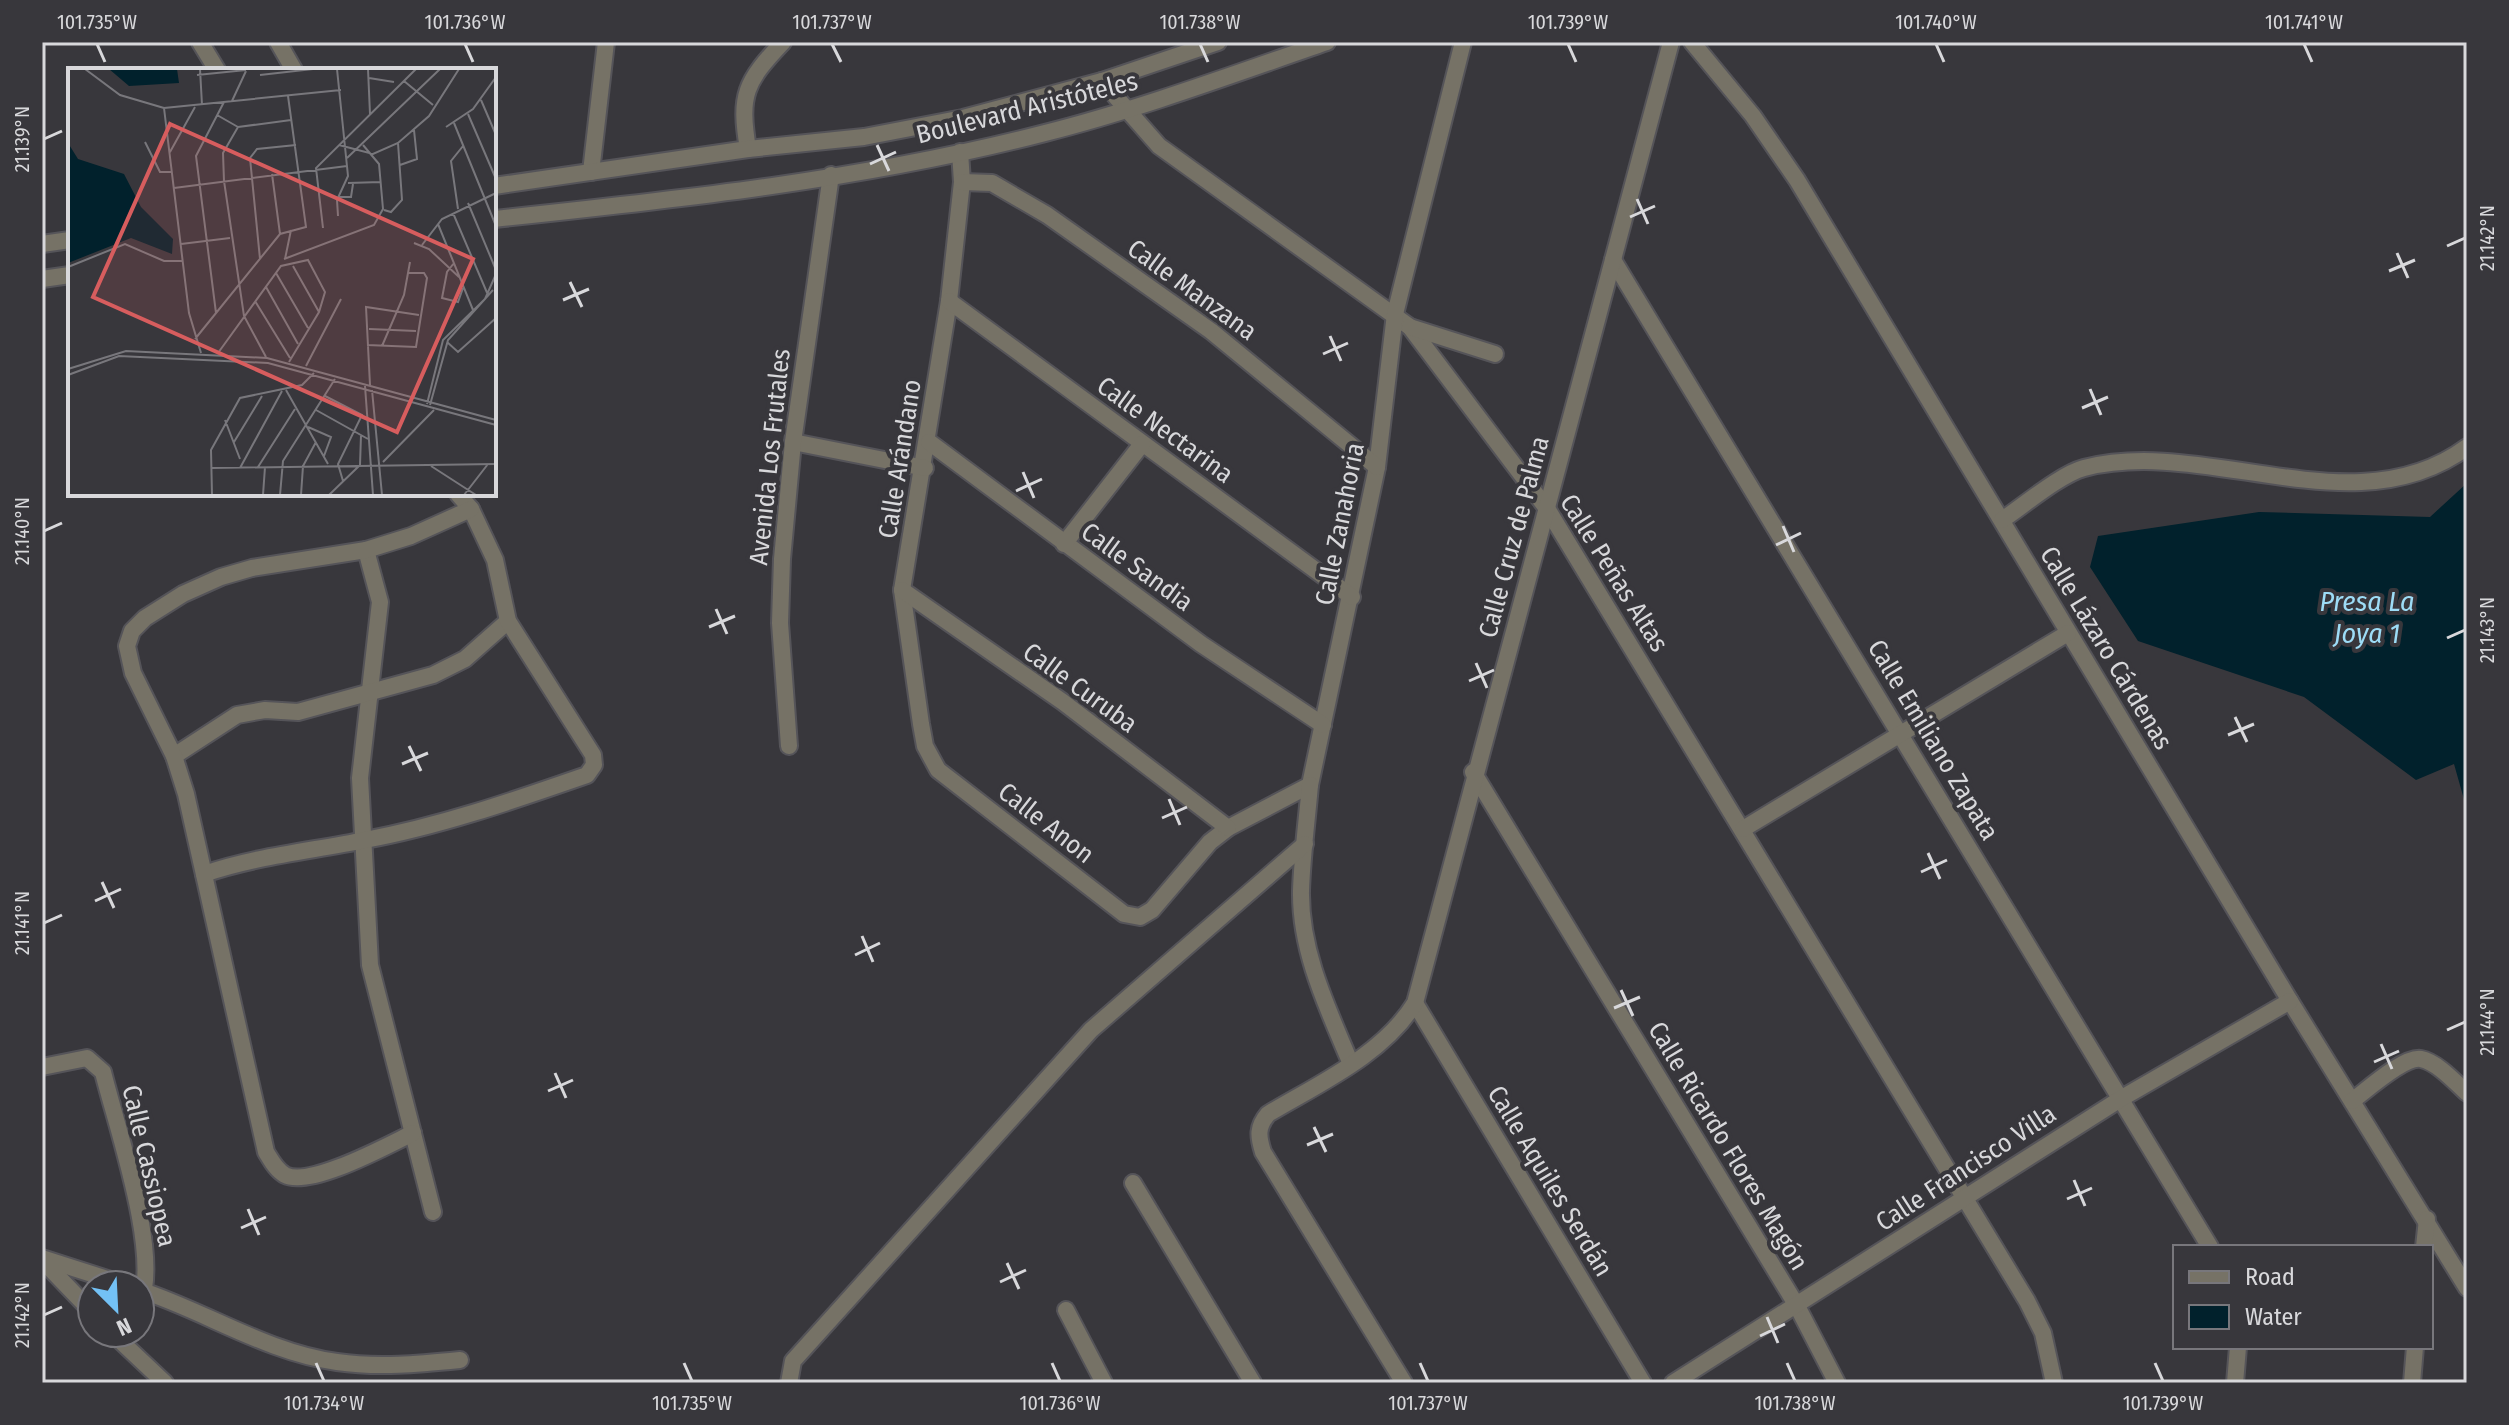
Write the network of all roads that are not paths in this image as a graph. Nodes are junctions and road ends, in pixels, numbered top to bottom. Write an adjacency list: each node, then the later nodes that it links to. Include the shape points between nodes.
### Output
1 (200, 42): 10 (street)
2 (278, 42): 11 (street)
3 (606, 42): 16 (street)
4 (783, 42): 14 (street, via 753,79 741,110)
5 (1218, 42): 12 (street, Boulevard Aristóteles)
6 (1327, 42): 13 (street, Boulevard Aristóteles)
7 (1463, 42): 27 (street, Calle Zanahoria)
8 (1671, 42): 23 (street, Calle Cruz de Palma)
9 (1692, 42): 39 (street, Calle Lázaro Cárdenas, via 1797,180)
10 (216, 68)
11 (293, 68)
12 (1102, 81): 13 (street, Calle Peñas Altas); 14 (street, Boulevard Aristóteles, via 879,135)
13 (1125, 110): 15 (street, Boulevard Aristóteles); 27 (street, Calle Peñas Altas, via 1159,146)
14 (748, 149): 16 (street, Boulevard Aristóteles)
15 (960, 152): 17 (street, Boulevard Aristóteles); 18 (street, Calle Arándano)
16 (591, 172): 19 (street, Boulevard Aristóteles)
17 (831, 175): 20 (street, Boulevard Aristóteles); 30 (street, Avenida Los Frutales)
18 (962, 182): 26 (street, Calle Arándano); 34 (street, Calle Manzana, via 992,183 1047,215 1211,331)
19 (496, 186)
20 (496, 219)
21 (68, 240): 22 (street)
22 (42, 244)
23 (1613, 260): 38 (street, Calle Cruz de Palma); 48 (street, Calle Emiliano Zapata)
24 (68, 275): 25 (street)
25 (42, 279)
26 (949, 301): 31 (street, Calle Arándano); 32 (street, Calle Nectarina)
27 (1395, 314): 28 (street, Calle Peñas Altas); 34 (street, Calle Zanahoria)
28 (1410, 327): 29 (street); 38 (street, Calle Peñas Altas)
29 (1495, 354)
30 (793, 442): 35 (street); 49 (street, Avenida Los Frutales, via 780,623)
31 (929, 442): 35 (street, Calle Arándano); 40 (street, Calle Sandia)
32 (1142, 444): 40 (street); 43 (street, Calle Nectarina)
33 (2467, 447): 39 (street, via 2411,476 2369,484 2133,461 2081,469)
34 (1377, 467): 43 (street, Calle Zanahoria)
35 (925, 468): 42 (street, Calle Arándano)
36 (460, 496): 37 (street)
37 (471, 509): 41 (street); 44 (street, via 495,560)
38 (1548, 510): 52 (street, Calle Cruz de Palma); 55 (street, Calle Peñas Altas)
39 (2002, 520): 45 (street, Calle Lázaro Cárdenas)
40 (1064, 544): 47 (street, Calle Sandia)
41 (366, 550): 46 (street, via 380,602); 50 (street, via 221,577 183,594 132,631 127,646 133,673)
42 (902, 590): 51 (street, Calle Arándano, via 925,746); 54 (street, Calle Curuba, via 1063,702)
43 (1352, 597): 47 (street, Calle Zanahoria)
44 (508, 621): 46 (street, via 465,659 433,675); 56 (street, via 593,755 594,765 587,775 532,794)
45 (2068, 633): 48 (street); 59 (street, Calle Lázaro Cárdenas)
46 (370, 693): 50 (street, via 298,712 237,715); 56 (street, via 360,778)
47 (1323, 725): 53 (street, Calle Zanahoria)
48 (1902, 733): 55 (street); 64 (street, Calle Emiliano Zapata)
49 (789, 746)
50 (174, 756): 58 (street)
51 (938, 770): 54 (street, Calle Anon, via 1124,914 1140,917 1152,910 1202,850)
52 (1473, 772): 60 (street, Calle Cruz de Palma); 79 (street, Calle Ricardo Flores Magón)
53 (1310, 785): 54 (street); 57 (street, Calle Zanahoria)
54 (1228, 828)
55 (1743, 829): 68 (street, Calle Peñas Altas)
56 (366, 840): 58 (street, via 247,859); 66 (street, via 370,965)
57 (1305, 844): 61 (street, Calle Zanahoria, via 1305,931 1318,985); 88 (street, via 1091,1030 793,1361)
58 (204, 874): 66 (street, via 266,1152 276,1168 301,1179)
59 (2290, 1001): 64 (street, Calle Francisco Villa); 65 (street, Calle Lázaro Cárdenas)
60 (1415, 1003): 61 (street, Calle Cruz de Palma, via 1394,1030); 92 (street, Calle Aquiles Serdán)
61 (1351, 1064): 91 (street, Calle Cruz de Palma, via 1268,1114 1258,1136)
62 (42, 1067): 74 (street, Calle Cassiopea, via 87,1058 103,1072 143,1235)
63 (2467, 1093): 65 (street, via 2419,1058 2404,1062)
64 (2122, 1098): 68 (street, Calle Francisco Villa); 71 (street, Calle Emiliano Zapata)
65 (2352, 1101): 70 (street, Calle Lázaro Cárdenas)
66 (413, 1133): 69 (street)
67 (1133, 1183): 90 (street)
68 (1965, 1197): 79 (street, Calle Francisco Villa); 95 (street, Calle Peñas Altas, via 2043,1333)
69 (433, 1212)
70 (2427, 1219): 72 (street); 76 (street, Calle Lázaro Cárdenas)
71 (2209, 1245)
72 (2424, 1245)
73 (42, 1259): 75 (street); 77 (street)
74 (142, 1269)
75 (76, 1270)
76 (2467, 1288)
77 (76, 1295)
78 (156, 1300): 85 (street, Calle Cassiopea, via 336,1362)
79 (1797, 1306): 93 (street, Calle Francisco Villa); 94 (street, Calle Ricardo Flores Magón)
80 (1066, 1310): 89 (street)
81 (132, 1349): 86 (street)
82 (2238, 1349): 96 (street)
83 (2415, 1349): 97 (street)
84 (460, 1360): 85 (street, Calle Cassiopea)
85 (403, 1365): 87 (street)
86 (165, 1383)
87 (399, 1383)
88 (789, 1383)
89 (1104, 1383)
90 (1252, 1383)
91 (1404, 1383)
92 (1643, 1383)
93 (1673, 1383)
94 (1837, 1383)
95 (2054, 1383)
96 (2235, 1383)
97 (2412, 1383)

